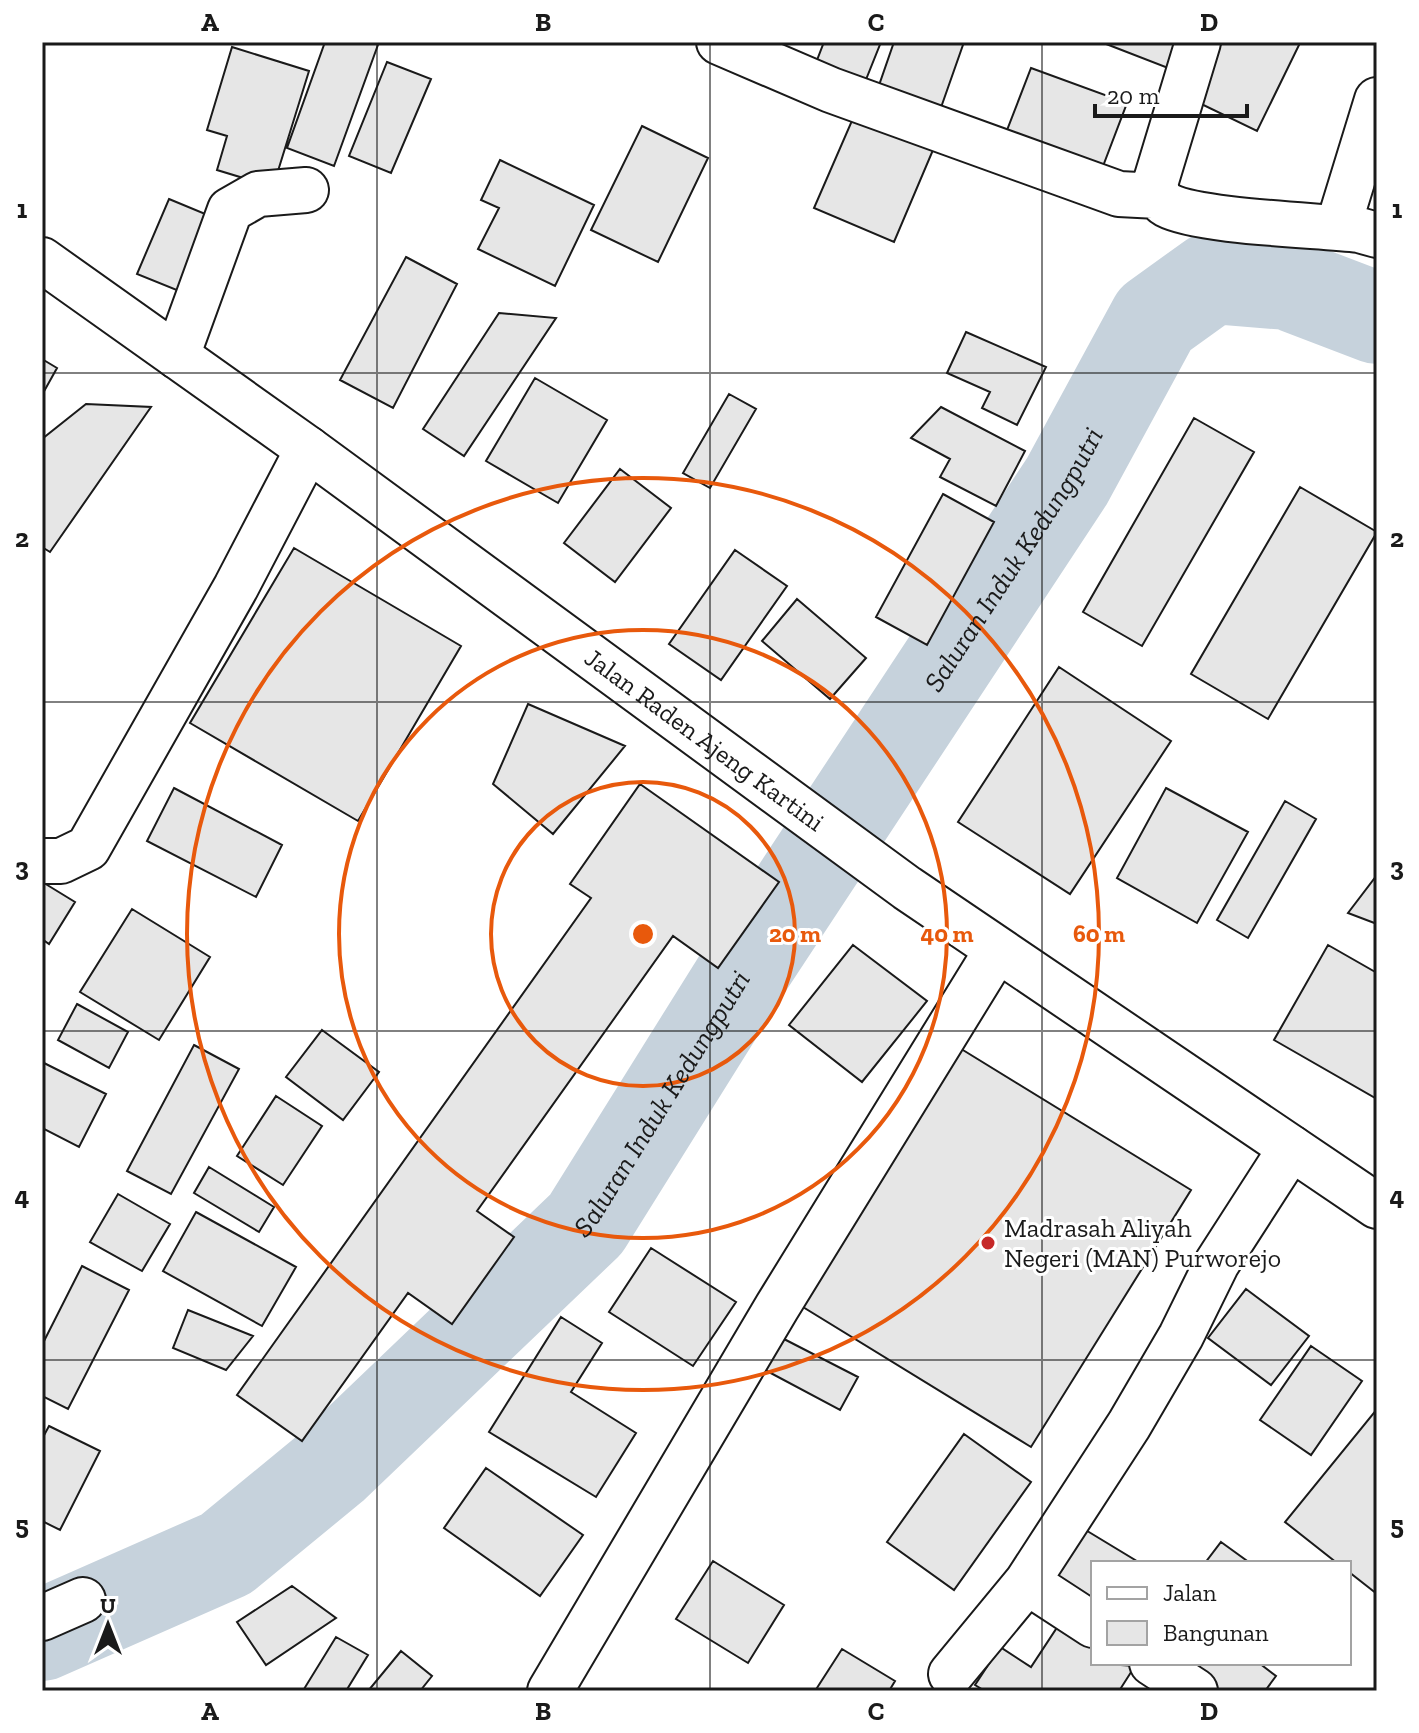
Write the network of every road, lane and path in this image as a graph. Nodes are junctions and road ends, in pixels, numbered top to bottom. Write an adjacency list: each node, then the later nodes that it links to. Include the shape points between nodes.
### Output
1 (719, 42): 5 (street, via 831,90 1119,194)
2 (1198, 42): 5 (street, via 1155,184)
3 (1377, 100): 6 (street)
4 (306, 190): 8 (street, via 258,194 230,210)
5 (1158, 196): 6 (street, via 1166,205 1200,213)
6 (1358, 231)
7 (42, 260): 8 (street, Jalan Raden Ajeng Kartini)
8 (177, 356): 9 (street, Jalan Raden Ajeng Kartini)
9 (308, 449): 10 (street, via 88,848 61,861); 11 (street, Jalan Raden Ajeng Kartini)
10 (42, 861)
11 (997, 950): 12 (street, Jalan Raden Ajeng Kartini); 20 (street, via 761,1333)
12 (1291, 1148): 13 (street, Jalan Raden Ajeng Kartini); 14 (street, via 1217,1263 1129,1425)
13 (1377, 1206)
14 (1027, 1582): 17 (street); 19 (street)
15 (83, 1600): 16 (street)
16 (42, 1618)
17 (1091, 1624)
18 (1155, 1665): 21 (street)
19 (951, 1674)
20 (550, 1691)
21 (1195, 1691)

